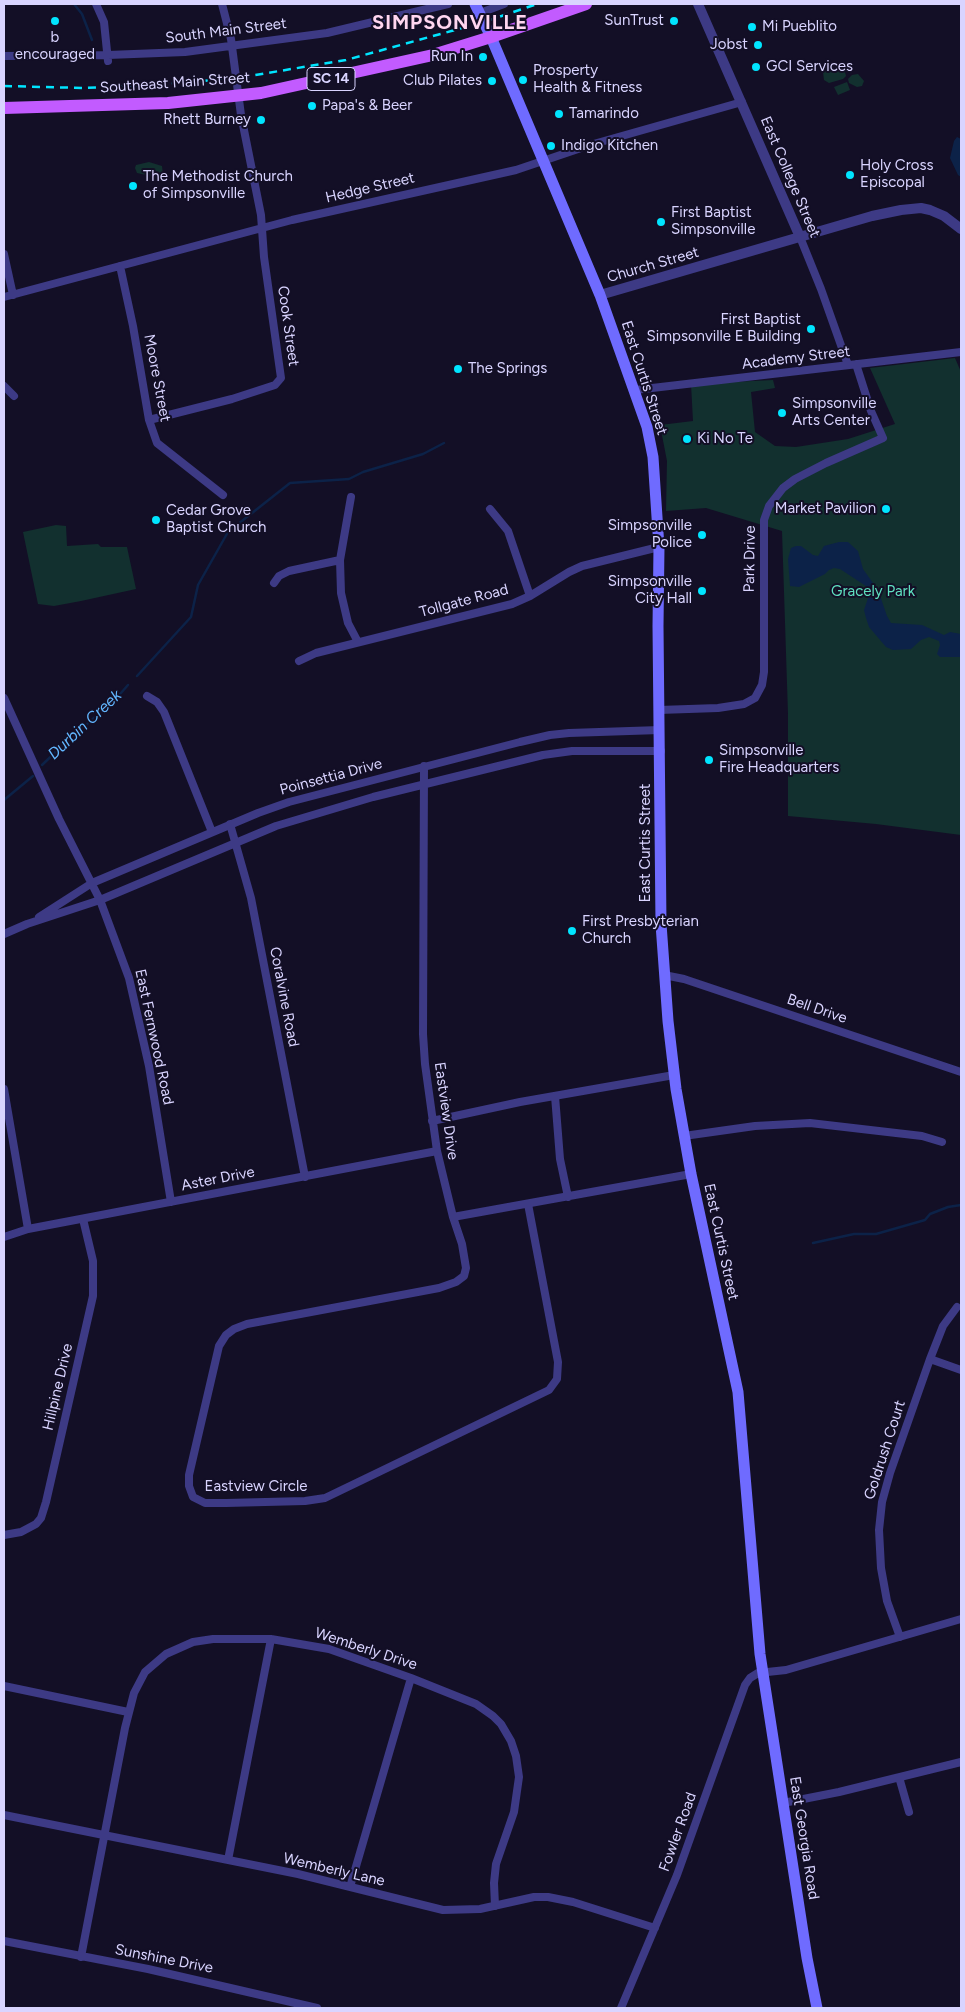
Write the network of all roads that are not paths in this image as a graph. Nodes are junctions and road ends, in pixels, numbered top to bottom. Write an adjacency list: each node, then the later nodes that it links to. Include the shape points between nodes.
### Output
1 (96, 4): 11 (street, via 104,22)
2 (222, 4): 9 (street)
3 (448, 4): 9 (street, South Main Street, via 326,33)
4 (504, 4): 7 (street)
5 (586, 4): 8 (main road, SC 14)
6 (698, 4): 13 (street, East College Street)
7 (477, 8): 8 (main road, East Curtis Street)
8 (491, 37): 12 (main road, Southeast Main Street / SC 14, via 376,69); 15 (main road, East Curtis Street)
9 (232, 46): 11 (street, South Main Street); 12 (street)
10 (4, 56): 11 (street, South Main Street)
11 (108, 58)
12 (239, 96): 14 (main road, Southeast Main Street / SC 14, via 168,103); 16 (street)
13 (742, 102): 15 (street, Hedge Street); 18 (street, East College Street)
14 (4, 108)
15 (544, 161): 16 (street, Hedge Street); 22 (main road, East Curtis Street)
16 (261, 228): 20 (street, Hedge Street); 30 (street, Cook Street, via 280,381 232,399)
17 (961, 229): 18 (street, Church Street, via 936,212 909,208)
18 (800, 237): 22 (street, Church Street); 26 (street, East College Street)
19 (4, 254): 21 (street)
20 (120, 266): 21 (street, Hedge Street); 30 (street, Moore Street)
21 (13, 294): 23 (street, Hedge Street)
22 (600, 295): 28 (main road, East Curtis Street)
23 (4, 297)
24 (961, 352): 25 (street, Academy Street)
25 (856, 364): 26 (street, Academy Street); 42 (street, Park Drive, via 883,438 795,479 769,506 764,520 764,672 755,698 744,704 718,708)
26 (848, 365): 28 (street, Academy Street)
27 (4, 386): 29 (street)
28 (635, 390): 34 (main road, East Curtis Street, via 653,457)
29 (14, 396)
30 (149, 420): 31 (street, Moore Street, via 157,443)
31 (223, 495)
32 (350, 497): 35 (street)
33 (490, 509): 37 (street, via 508,531)
34 (659, 547): 37 (street, Tollgate Road, via 582,566); 42 (main road, East Curtis Street)
35 (340, 560): 36 (street, via 289,570); 38 (street, via 341,593 348,623)
36 (274, 583)
37 (530, 596): 38 (street, Tollgate Road, via 512,604)
38 (358, 642): 39 (street, Tollgate Road)
39 (299, 661)
40 (147, 696): 48 (street, via 164,712)
41 (4, 698): 50 (street, East Fernwood Road)
42 (659, 710): 43 (main road, East Curtis Street)
43 (660, 730): 44 (main road, East Curtis Street); 45 (street, Poinsettia Drive, via 569,733)
44 (660, 750): 46 (street, Poinsettia Drive, via 572,751 543,755); 54 (main road, East Curtis Street)
45 (424, 766): 46 (street, Eastview Drive); 47 (street, Poinsettia Drive, via 289,802)
46 (423, 784): 49 (street, Poinsettia Drive, via 276,826); 59 (street, Eastview Drive, via 423,1034)
47 (230, 824): 48 (street, Poinsettia Drive); 49 (street, Coralvine Road)
48 (212, 832): 50 (street, Poinsettia Drive)
49 (236, 842): 51 (street, Poinsettia Drive); 64 (street, Coralvine Road, via 251,898)
50 (92, 883): 51 (street, East Fernwood Road); 52 (street, Poinsettia Drive)
51 (100, 900): 52 (street, Poinsettia Drive); 66 (street, East Fernwood Road, via 133,994 149,1066)
52 (32, 922): 53 (street, Poinsettia Drive)
53 (4, 934)
54 (664, 975): 55 (street, Bell Drive); 56 (main road, East Curtis Street)
55 (961, 1072)
56 (674, 1075): 58 (street); 60 (main road, East Curtis Street)
57 (4, 1089): 70 (street)
58 (555, 1096): 59 (street); 65 (street, via 560,1159)
59 (432, 1121): 62 (street, Eastview Drive)
60 (684, 1136): 61 (street, via 755,1126 810,1123 922,1136); 63 (main road, East Curtis Street)
61 (942, 1142)
62 (437, 1151): 64 (street, Aster Drive); 68 (street, Eastview Drive)
63 (691, 1174): 65 (street); 79 (main road, East Curtis Street, via 738,1392)
64 (305, 1177): 66 (street, Aster Drive)
65 (568, 1197): 67 (street)
66 (170, 1202): 69 (street, Aster Drive)
67 (528, 1204): 68 (street); 68 (street, Eastview Circle, via 558,1362 557,1379 549,1390 326,1498 305,1502 205,1503 194,1497 189,1475 219,1346 226,1335 246,1324 439,1288 456,1282 464,1276 466,1268)
68 (453, 1217)
69 (82, 1219): 70 (street, Aster Drive); 75 (street, Hillpine Drive, via 93,1261 93,1296 46,1502 36,1524 22,1532)
70 (28, 1229): 71 (street, Aster Drive)
71 (4, 1236)
72 (957, 1307): 73 (street, Goldrush Court, via 943,1326)
73 (930, 1359): 74 (street); 77 (street, Goldrush Court, via 890,1473 880,1516 878,1545 881,1568 887,1601)
74 (961, 1370)
75 (4, 1536)
76 (961, 1619): 77 (street)
77 (900, 1637): 79 (street, via 786,1670)
78 (271, 1639): 80 (street, Wemberly Drive, via 329,1649); 82 (street, Wemberly Drive, via 213,1639 173,1650 145,1672); 89 (street)
79 (763, 1672): 85 (main road, East Georgia Road); 92 (street, Fowler Road, via 750,1678 745,1686)
80 (411, 1678): 90 (street); 91 (street, Wemberly Drive, via 483,1708 501,1724 511,1741 518,1767 519,1788 496,1864)
81 (4, 1686): 82 (street)
82 (128, 1712): 88 (street, Wemberly Drive)
83 (961, 1762): 84 (street)
84 (899, 1777): 85 (street); 86 (street)
85 (783, 1802): 97 (main road, East Georgia Road)
86 (909, 1812)
87 (4, 1815): 88 (street, Wemberly Lane)
88 (104, 1835): 89 (street, Wemberly Lane); 94 (street, Wemberly Drive)
89 (228, 1860): 90 (street, Wemberly Lane)
90 (350, 1887): 91 (street, Wemberly Lane, via 443,1910 470,1911)
91 (495, 1906): 92 (street, Wemberly Lane, via 548,1897)
92 (656, 1928): 96 (street, Fowler Road)
93 (4, 1941): 94 (street, Sunshine Drive)
94 (81, 1957): 95 (street, Sunshine Drive, via 204,1981)
95 (317, 2008)
96 (621, 2008)
97 (817, 2008)

